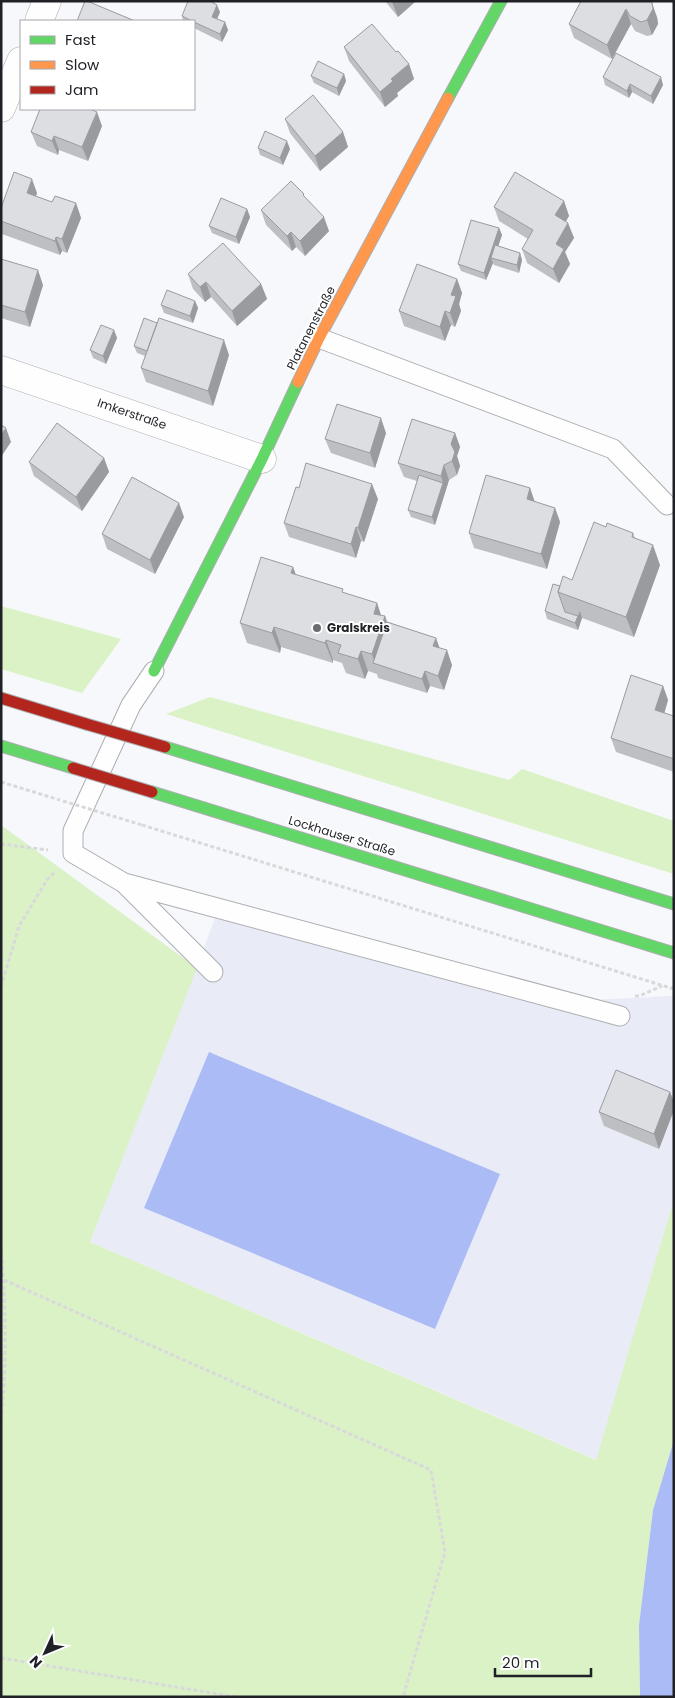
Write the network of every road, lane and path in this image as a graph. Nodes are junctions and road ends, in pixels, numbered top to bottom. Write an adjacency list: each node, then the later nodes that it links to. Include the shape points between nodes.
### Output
1 (47, 1): 3 (street)
2 (501, 1): 6 (main road, Platanenstraße)
3 (38, 20)
4 (20, 63): 5 (street)
5 (1, 108)
6 (319, 338): 8 (main road, Platanenstraße); 9 (lane, via 613,449)
7 (1, 370): 8 (street, Imkerstraße)
8 (262, 459): 10 (main road, Platanenstraße)
9 (667, 505)
10 (154, 671): 15 (lane, via 131,705 73,831)
11 (1, 698): 17 (main road, bridge)
12 (1, 746): 18 (main road, Lockhauser Straße, bridge)
13 (1, 782): 21 (path, bridge)
14 (1, 844): 15 (path)
15 (73, 853): 16 (lane); 20 (path, via 48,880 19,926)
16 (124, 883): 19 (lane); 22 (lane)
17 (674, 904)
18 (674, 953)
19 (212, 972)
20 (1, 987)
21 (674, 989)
22 (620, 1016)
23 (1, 1247): 24 (path)
24 (4, 1280): 25 (path); 28 (path, via 431,1470 445,1552)
25 (1, 1421)
26 (1, 1658): 27 (path)
27 (236, 1697)
28 (402, 1697)

